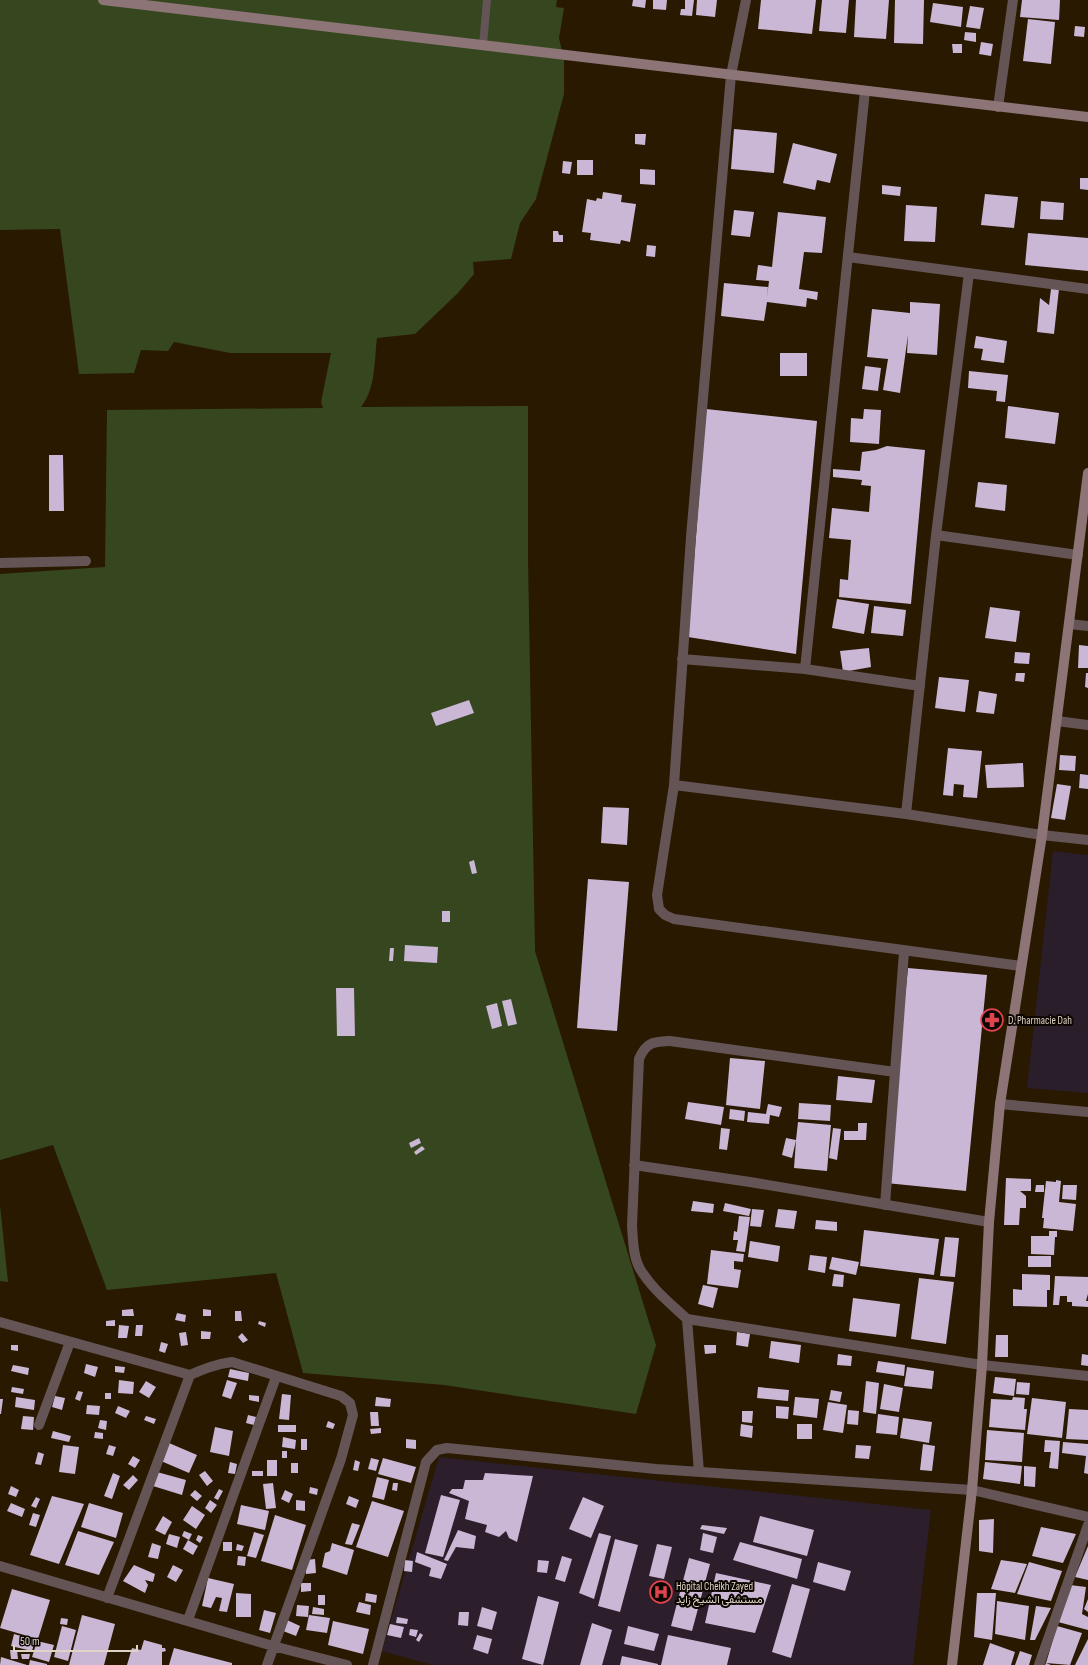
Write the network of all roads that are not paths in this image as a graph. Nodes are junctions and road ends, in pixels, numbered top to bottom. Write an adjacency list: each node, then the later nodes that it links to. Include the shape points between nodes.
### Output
1 (103, 0): 5 (main road)
2 (487, 0): 5 (lane)
3 (746, 0): 6 (street)
4 (1012, 0): 8 (street)
5 (483, 45): 6 (main road)
6 (731, 75): 7 (main road); 21 (street)
7 (865, 91): 8 (main road); 10 (street)
8 (998, 107): 9 (main road)
9 (1088, 117)
10 (848, 257): 11 (street); 22 (street)
11 (970, 273): 12 (street); 15 (street)
12 (1088, 289)
13 (1088, 473): 14 (main road)
14 (1085, 529): 16 (main road)
15 (936, 535): 16 (street); 23 (street)
16 (1078, 555): 19 (main road)
17 (86, 561): 18 (street)
18 (0, 563)
19 (1069, 624): 20 (street); 24 (main road)
20 (1088, 626)
21 (682, 658): 22 (street); 26 (street)
22 (805, 669): 23 (street)
23 (920, 686): 27 (street)
24 (1057, 721): 25 (street); 28 (main road)
25 (1088, 725)
26 (674, 785): 27 (street); 30 (street, via 657,895 659,909 665,915 674,920)
27 (906, 814): 28 (street)
28 (1042, 835): 29 (street); 31 (main road)
29 (1088, 840)
30 (904, 952): 31 (street); 32 (street)
31 (1021, 966): 33 (main road)
32 (895, 1072): 35 (street, via 670,1041 654,1042 643,1048 639,1059); 36 (street)
33 (1000, 1104): 34 (street); 37 (main road)
34 (1088, 1112)
35 (634, 1165): 36 (street); 38 (street, via 632,1226 634,1248 640,1268 657,1291)
36 (885, 1205): 37 (street)
37 (989, 1222): 41 (main road)
38 (687, 1319): 41 (street); 46 (street)
39 (0, 1322): 40 (street)
40 (70, 1342): 42 (street); 45 (street)
41 (982, 1365): 43 (street); 47 (main road)
42 (190, 1375): 44 (street, via 208,1367 232,1362); 51 (street)
43 (1088, 1376)
44 (276, 1377): 52 (street); 53 (street, via 341,1396 350,1403 353,1415 341,1459)
45 (39, 1425)
46 (699, 1472): 47 (street); 56 (street, via 471,1449 436,1450 426,1462)
47 (972, 1490): 48 (street); 57 (main road)
48 (1088, 1517)
49 (1088, 1525): 58 (street)
50 (0, 1566): 51 (street)
51 (106, 1598): 52 (street)
52 (188, 1620): 53 (street)
53 (273, 1646): 54 (street); 55 (street)
54 (267, 1665)
55 (347, 1665)
56 (373, 1665)
57 (952, 1665)
58 (1039, 1665)

